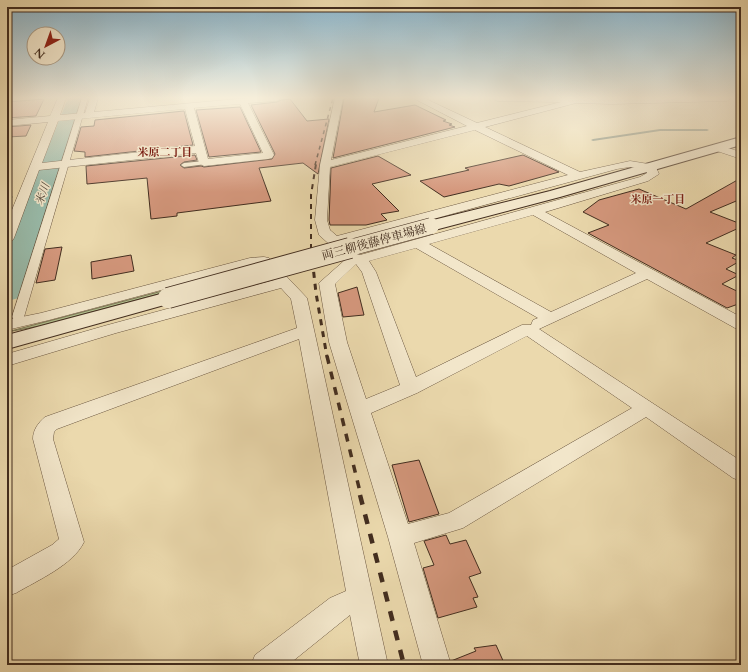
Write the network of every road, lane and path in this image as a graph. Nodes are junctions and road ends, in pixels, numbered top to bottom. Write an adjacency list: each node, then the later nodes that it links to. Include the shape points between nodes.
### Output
1 (53, 129): 16 (street)
2 (77, 129): 13 (street)
3 (195, 129): 10 (street)
4 (256, 129): 12 (street, via 269,155)
5 (333, 129): 15 (street)
6 (463, 129): 15 (street)
7 (483, 129): 18 (street)
8 (741, 141): 9 (main road, 両三柳後藤停車場線)
9 (718, 148): 11 (street); 17 (main road, 両三柳後藤停車場線)
10 (200, 149): 12 (street); 13 (street)
11 (741, 156)
12 (204, 163): 14 (lane)
13 (63, 165): 16 (street); 30 (street)
14 (184, 165)
15 (325, 165): 21 (street, via 321,220 324,232)
16 (38, 167): 20 (street)
17 (650, 167): 18 (street, via 630,164); 19 (street, via 653,174 644,179); 30 (main road, 両三柳後藤停車場線, bridge, via 168,298)
18 (579, 176): 21 (street)
19 (534, 211): 22 (street); 24 (street)
20 (7, 238)
21 (335, 241): 23 (street)
22 (417, 243): 23 (street); 26 (street)
23 (357, 259): 31 (street, via 369,272); 33 (street, via 327,283 338,342)
24 (647, 273): 26 (street); 27 (street)
25 (284, 282): 29 (street, via 299,298); 30 (street, via 92,334); 30 (street, via 264,261 250,262 43,317)
26 (549, 318): 28 (street)
27 (741, 324)
28 (528, 329): 31 (street); 32 (street)
29 (305, 331): 36 (street, via 52,422 46,427 43,439 72,542 62,553); 37 (street)
30 (10, 337)
31 (410, 388): 33 (street)
32 (647, 408): 34 (street); 35 (street, via 455,521)
33 (360, 410): 35 (street)
34 (741, 472)
35 (400, 537): 40 (street)
36 (7, 584)
37 (360, 598): 38 (street, via 339,607); 39 (street)
38 (264, 665)
39 (374, 665)
40 (437, 665)

